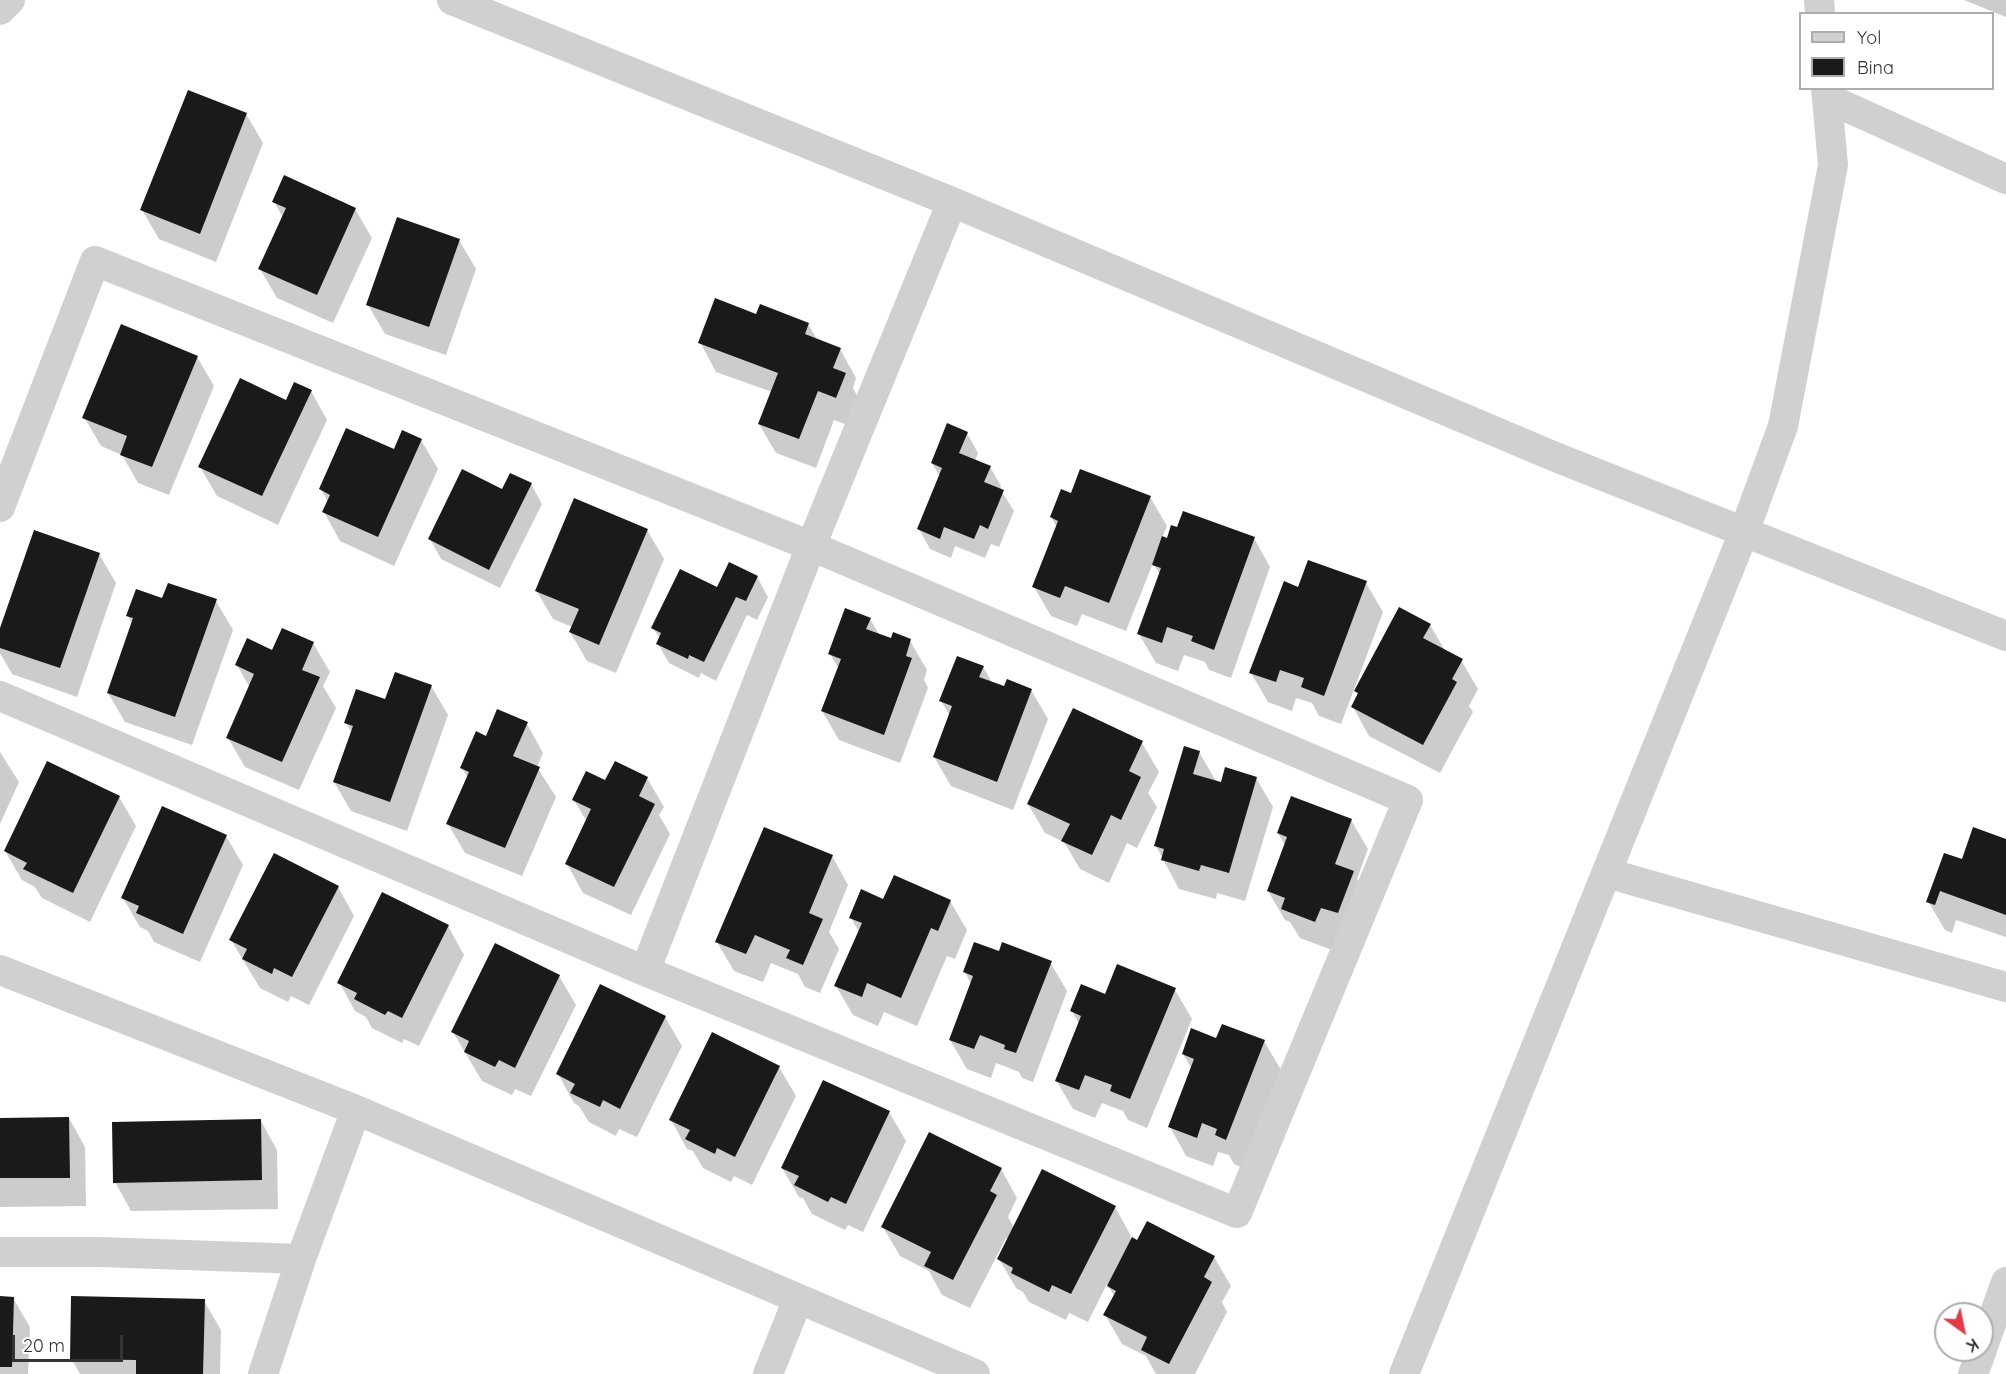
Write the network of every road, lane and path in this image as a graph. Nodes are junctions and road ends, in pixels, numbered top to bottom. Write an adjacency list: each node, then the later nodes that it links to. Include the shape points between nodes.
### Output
1 (10, 0): 3 (street)
2 (452, 0): 6 (street)
3 (0, 10)
4 (1827, 93): 5 (street); 8 (street, via 1833,165 1783,426)
5 (2006, 178)
6 (952, 202): 8 (street, via 1553,456); 9 (street)
7 (0, 507): 9 (street, via 95,261)
8 (1744, 532): 10 (street); 12 (street)
9 (811, 546): 14 (street); 14 (street, via 1408,800 1237,1213)
10 (2006, 636)
11 (0, 696): 14 (street)
12 (1606, 873): 15 (street); 25 (street)
13 (0, 970): 16 (street)
14 (645, 971)
15 (2006, 987)
16 (356, 1110): 18 (street); 20 (street)
17 (0, 1252): 18 (street)
18 (301, 1259): 22 (street)
19 (2006, 1282): 21 (street)
20 (798, 1299): 23 (street); 24 (street)
21 (1994, 1316)
22 (263, 1374)
23 (768, 1374)
24 (975, 1374)
25 (1404, 1374)

